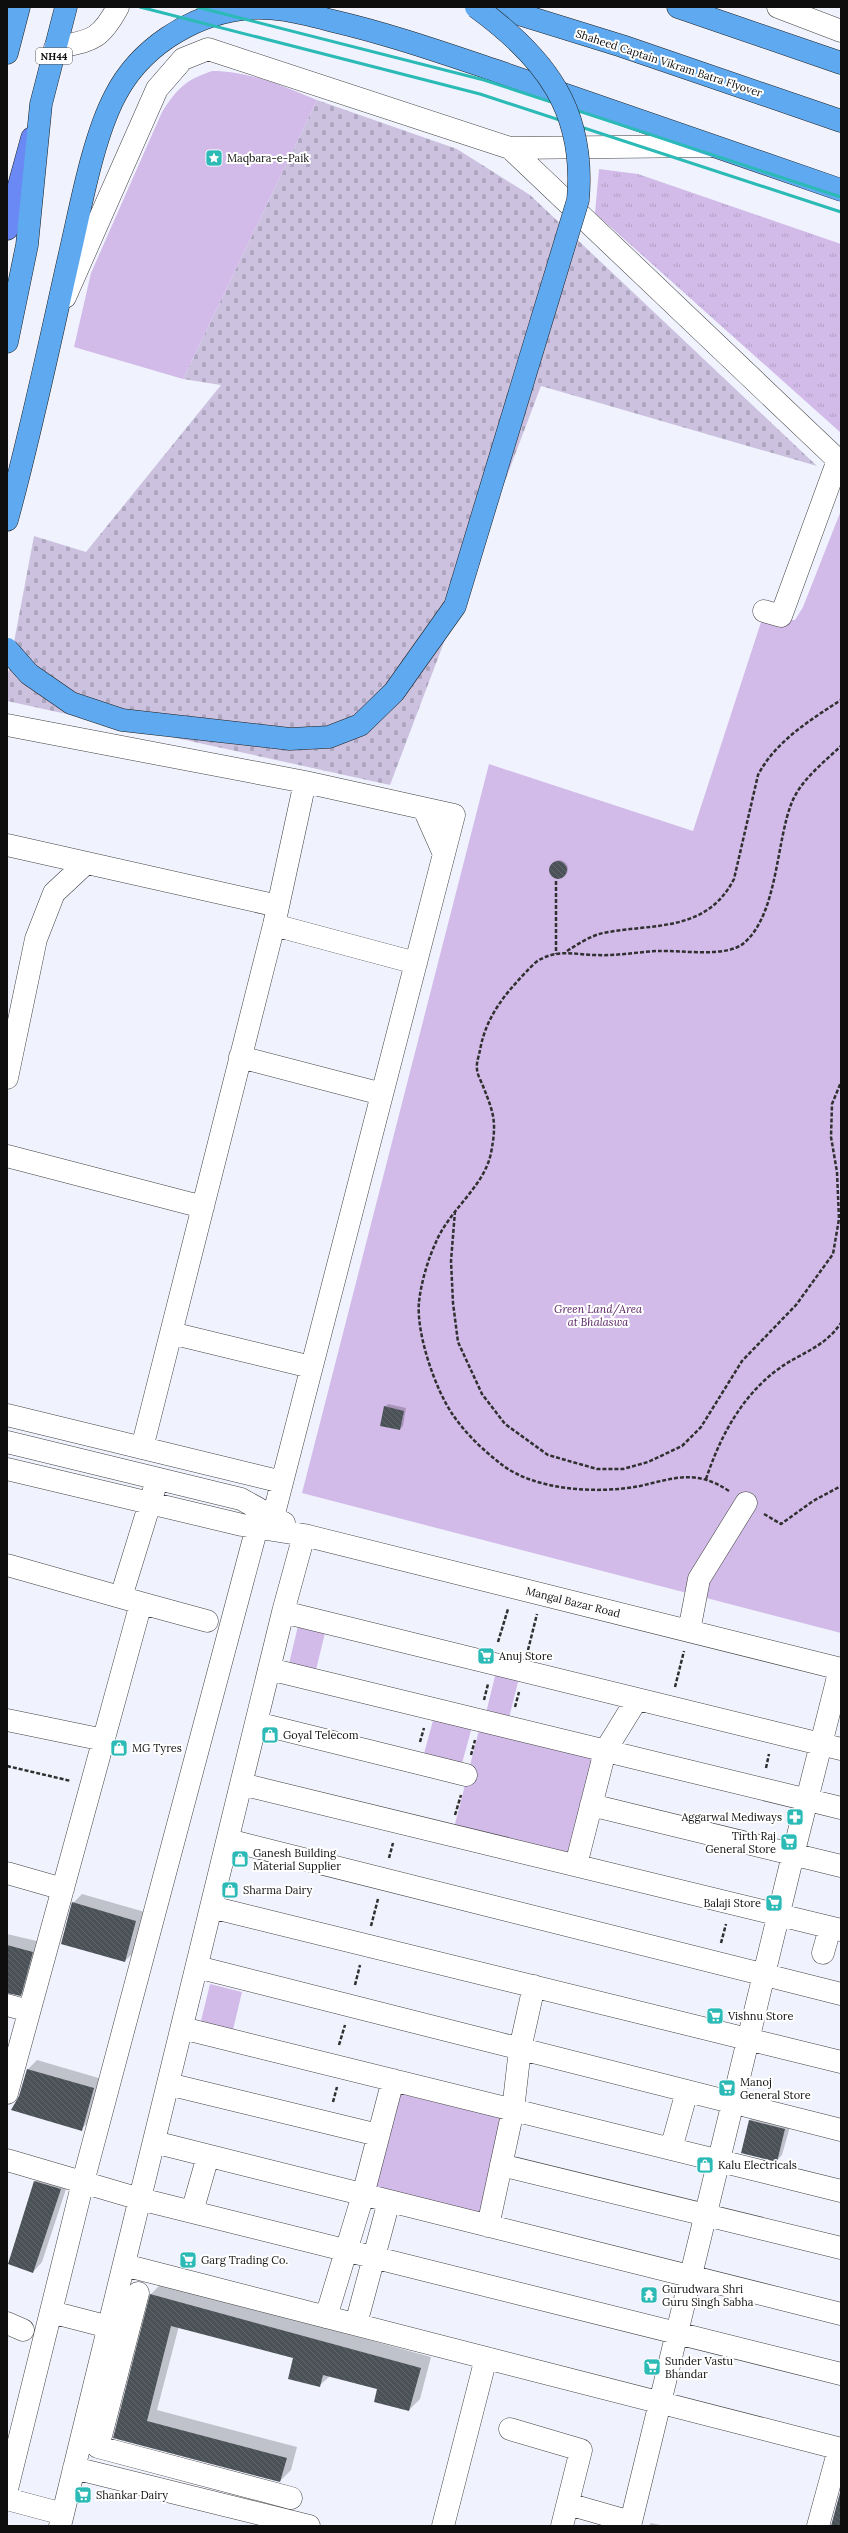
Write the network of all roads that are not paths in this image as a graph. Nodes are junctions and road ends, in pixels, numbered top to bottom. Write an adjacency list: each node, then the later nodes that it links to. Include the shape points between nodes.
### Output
1 (19, 7): 8 (highway)
2 (66, 7): 10 (highway, NH44)
3 (118, 7): 10 (street, via 108,25 92,40)
4 (476, 7): 24 (highway, bridge, via 516,39 537,61 557,89 578,147 578,200 455,606 399,686 360,725 329,737 275,737 122,720 71,703 29,674)
5 (496, 7): 14 (highway, Shaheed Captain Vikram Batra Flyover, via 630,49)
6 (678, 7): 12 (highway)
7 (778, 7): 9 (street)
8 (10, 22): 11 (highway)
9 (841, 31)
10 (55, 48): 13 (highway, NH44)
11 (7, 53)
12 (841, 63)
13 (41, 104): 18 (main road); 20 (highway, via 27,245)
14 (841, 121)
15 (717, 146): 16 (street); 17 (highway); 19 (highway, via 386,33 288,10 243,9 220,13 192,24 159,43 132,70 115,95 106,116 82,203)
16 (510, 148): 19 (street, via 208,49 182,59 157,89); 21 (street)
17 (841, 190)
18 (7, 228)
19 (55, 320): 22 (highway)
20 (7, 342)
21 (840, 462): 23 (street, via 781,616)
22 (7, 520)
23 (764, 611)
24 (7, 649)
25 (7, 725): 26 (street)
26 (305, 782): 29 (street); 30 (street, via 454,815)
27 (7, 845): 28 (street)
28 (86, 863): 29 (street); 32 (street, via 54,893 36,939)
29 (276, 915): 30 (street); 31 (street)
30 (416, 963): 33 (street)
31 (240, 1058): 33 (street); 35 (street)
32 (7, 1078)
33 (382, 1094): 37 (street)
34 (7, 1156): 35 (street)
35 (203, 1207): 36 (street)
36 (171, 1333): 37 (street); 40 (street)
37 (311, 1367): 43 (street)
38 (7, 1415): 40 (street)
39 (7, 1442): 42 (street)
40 (142, 1448): 43 (street)
41 (8, 1474): 44 (street, Mangal Bazar Road)
42 (158, 1479): 44 (street); 46 (street, via 241,1499)
43 (282, 1482): 46 (street)
44 (150, 1503): 46 (street, Mangal Bazar Road); 49 (street)
45 (746, 1503): 53 (street, via 699,1579)
46 (266, 1524): 47 (street, Mangal Bazar Road); 102 (street)
47 (304, 1535): 51 (street); 53 (street, Mangal Bazar Road)
48 (7, 1565): 49 (street)
49 (121, 1597): 50 (street)
50 (141, 1602): 52 (street); 59 (street)
51 (283, 1612): 54 (street); 56 (street)
52 (207, 1621)
53 (688, 1631): 55 (street, Mangal Bazar Road)
54 (269, 1669): 58 (street); 62 (street)
55 (841, 1669): 60 (street)
56 (637, 1699): 60 (street); 62 (street)
57 (7, 1720): 59 (street)
58 (256, 1723): 63 (street); 64 (street)
59 (104, 1740): 73 (street)
60 (820, 1744): 61 (street); 65 (street)
61 (841, 1749)
62 (605, 1751): 65 (street); 66 (street)
63 (466, 1774)
64 (241, 1784): 68 (street); 70 (street)
65 (807, 1799): 67 (street); 69 (street)
66 (591, 1805): 69 (street); 70 (street)
67 (841, 1808)
68 (228, 1840): 74 (street); 79 (street)
69 (793, 1855): 71 (street); 75 (street)
70 (576, 1866): 75 (street)
71 (841, 1866)
72 (7, 1873): 73 (street)
73 (63, 1889): 83 (street)
74 (211, 1907): 78 (street); 80 (street)
75 (778, 1915): 76 (street); 79 (street)
76 (836, 1929): 77 (street)
77 (823, 1953)
78 (197, 1967): 84 (street); 86 (street)
79 (764, 1975): 81 (street); 85 (street)
80 (534, 1986): 85 (street); 86 (street)
81 (841, 1994)
82 (7, 2005): 83 (street)
83 (29, 2011): 91 (street)
84 (182, 2028): 88 (street); 89 (street)
85 (748, 2039): 87 (street); 92 (street)
86 (520, 2049): 90 (street); 93 (street)
87 (841, 2062)
88 (393, 2080): 93 (street); 95 (street)
89 (168, 2084): 95 (street); 96 (street)
90 (687, 2091): 92 (street); 97 (street)
91 (7, 2093)
92 (733, 2102): 94 (street); 100 (street)
93 (513, 2110): 97 (street); 101 (street)
94 (841, 2130)
95 (378, 2135): 104 (street)
96 (154, 2142): 98 (street); 105 (street)
97 (671, 2149): 100 (street)
98 (208, 2156): 104 (street); 107 (street)
99 (7, 2160): 102 (street)
100 (718, 2160): 103 (street); 108 (street)
101 (501, 2165): 108 (street); 109 (street)
102 (83, 2182): 105 (street); 116 (street)
103 (841, 2191)
104 (363, 2195): 106 (street); 111 (street)
105 (140, 2199): 107 (street); 113 (street)
106 (389, 2201): 109 (street); 112 (street)
107 (192, 2212): 111 (street)
108 (705, 2215): 110 (street); 114 (street)
109 (488, 2226): 114 (street)
110 (841, 2248)
111 (346, 2250): 112 (street); 118 (street)
112 (374, 2257): 119 (street); 120 (street)
113 (124, 2265): 118 (street); 121 (street)
114 (690, 2276): 117 (street); 120 (street)
115 (138, 2293): 121 (street)
116 (51, 2312): 121 (street); 130 (street)
117 (841, 2314)
118 (326, 2317): 119 (street)
119 (356, 2324): 122 (street)
120 (676, 2332): 123 (street); 124 (street)
121 (112, 2341): 127 (street, via 98,2447); 128 (street)
122 (486, 2358): 124 (street); 137 (street)
123 (841, 2374)
124 (659, 2402): 126 (street); 135 (street)
125 (510, 2429): 133 (street, via 581,2450)
126 (840, 2449): 139 (street)
127 (119, 2452): 129 (street); 131 (street)
128 (74, 2468): 129 (street); 134 (street)
129 (113, 2478): 136 (street)
130 (7, 2489)
131 (291, 2498)
132 (7, 2499): 134 (street)
133 (568, 2504): 135 (street); 138 (street)
134 (62, 2520)
135 (631, 2524)
136 (308, 2526)
137 (443, 2526)
138 (562, 2526)
139 (818, 2526)

